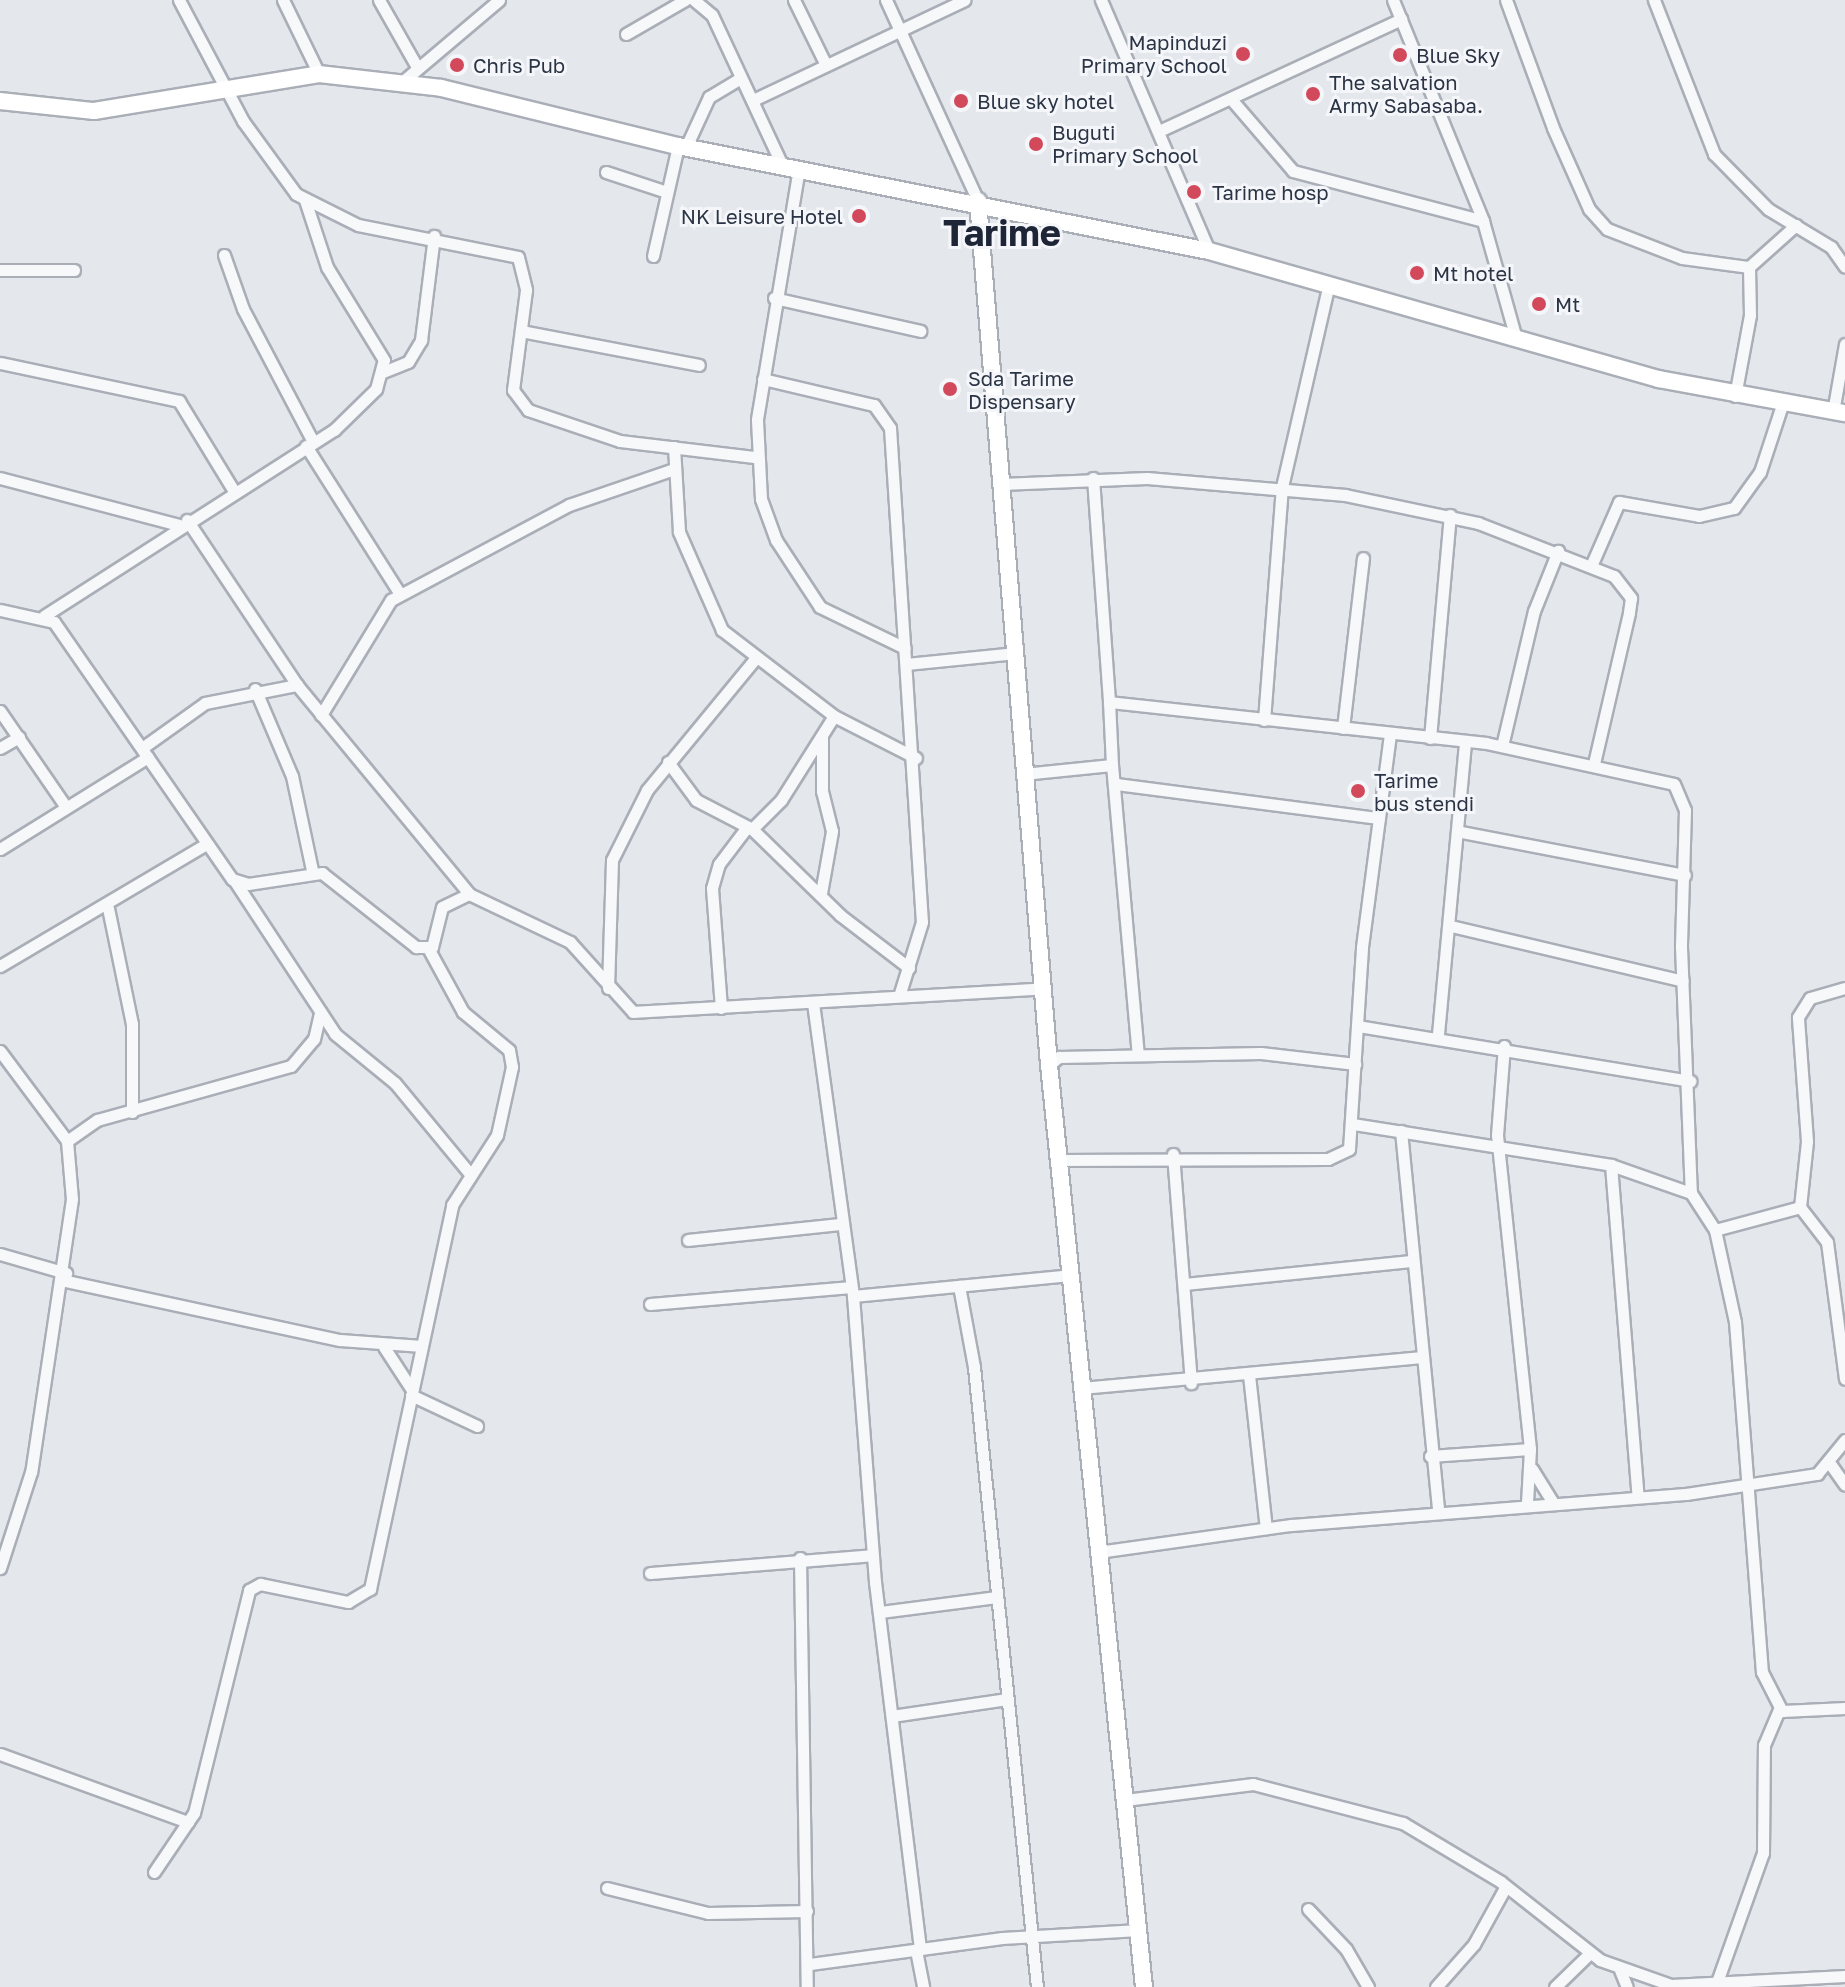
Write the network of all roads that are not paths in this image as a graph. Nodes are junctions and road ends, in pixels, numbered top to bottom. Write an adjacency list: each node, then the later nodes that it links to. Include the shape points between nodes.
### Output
1 (179, 0): 23 (street)
2 (283, 0): 20 (street)
3 (379, 0): 19 (street)
4 (499, 0): 14 (street)
5 (685, 0): 17 (street)
6 (694, 0): 21 (street, via 712,15)
7 (794, 0): 18 (street)
8 (886, 0): 16 (street)
9 (965, 0): 16 (street)
10 (1101, 0): 27 (street)
11 (1393, 0): 15 (street)
12 (1506, 0): 40 (street, via 1553,128 1589,209 1607,229 1682,258)
13 (1654, 0): 35 (street, via 1714,154 1768,209)
14 (485, 5): 19 (street)
15 (1401, 19): 24 (street); 34 (street)
16 (901, 29): 18 (street); 33 (street)
17 (626, 34)
18 (825, 63): 25 (street)
19 (416, 65): 22 (street)
20 (319, 74): 22 (main road); 23 (main road)
21 (741, 78): 25 (street); 28 (street, via 709,97)
22 (402, 82): 28 (main road)
23 (229, 92): 26 (main road, via 94,111); 32 (street, via 259,146)
24 (1231, 99): 27 (street); 34 (street, via 1293,171)
25 (753, 100): 29 (street)
26 (0, 101)
27 (1159, 131): 37 (street)
28 (682, 146): 29 (main road); 31 (street)
29 (790, 167): 33 (main road); 45 (street)
30 (606, 172): 31 (street)
31 (667, 192): 39 (street)
32 (305, 200): 36 (street, via 358,225); 52 (street, via 308,225 376,342)
33 (978, 201): 37 (main road); 63 (main road)
34 (1483, 221): 48 (street)
35 (1796, 225): 40 (street); 41 (street, via 1831,247)
36 (434, 236): 46 (street, via 518,257 525,269); 52 (street, via 421,340 408,362)
37 (1209, 251): 44 (main road)
38 (224, 255): 57 (street, via 243,309)
39 (653, 256)
40 (1749, 267): 54 (street, via 1750,315)
41 (1845, 267)
42 (0, 270): 43 (street)
43 (74, 270)
44 (1329, 283): 48 (main road); 64 (street)
45 (774, 298): 47 (street); 53 (street)
46 (521, 331): 51 (street); 58 (street, via 513,390 528,410 620,441)
47 (920, 331)
48 (1515, 335): 54 (main road)
49 (1845, 344): 56 (street)
50 (0, 363): 65 (street, via 179,401)
51 (699, 365)
52 (383, 372): 57 (street, via 354,413)
53 (763, 379): 59 (street); 74 (street, via 854,399 886,415)
54 (1735, 396): 55 (main road)
55 (1782, 405): 56 (main road); 70 (street, via 1760,472 1734,508 1699,516 1619,502)
56 (1839, 413)
57 (310, 444): 65 (street); 71 (street)
58 (674, 447): 59 (street); 60 (street)
59 (754, 457): 74 (street, via 776,540 820,607)
60 (674, 469): 71 (street, via 569,505); 76 (street, via 679,532 693,574 722,630)
61 (0, 478): 67 (street)
62 (1093, 478): 63 (street); 64 (street); 80 (street)
63 (1001, 484): 75 (main road)
64 (1282, 487): 66 (street); 84 (street)
65 (234, 491): 67 (street)
66 (1450, 515): 68 (street); 89 (street)
67 (183, 522): 73 (street); 78 (street)
68 (1558, 551): 70 (street); 91 (street, via 1534,611)
69 (1363, 558): 85 (street)
70 (1591, 566): 96 (street, via 1614,576 1631,598)
71 (400, 594): 82 (street, via 357,647)
72 (0, 610): 73 (street)
73 (44, 616): 93 (street, via 96,676)
74 (905, 648): 77 (street)
75 (1015, 653): 77 (street); 98 (main road)
76 (754, 660): 83 (street); 95 (street)
77 (907, 664): 94 (street)
78 (297, 685): 79 (street); 82 (street)
79 (255, 689): 93 (street, via 180,716); 106 (street, via 292,776)
80 (1109, 702): 84 (street); 97 (street)
81 (0, 711): 88 (street)
82 (321, 715): 110 (street)
83 (834, 716): 87 (street); 94 (street)
84 (1264, 720): 85 (street)
85 (1343, 728): 86 (street)
86 (1390, 734): 89 (street); 101 (street)
87 (822, 736): 102 (street, via 781,800); 109 (street, via 822,791 832,831)
88 (19, 737): 92 (street); 100 (street)
89 (1430, 738): 90 (street)
90 (1465, 741): 91 (street); 103 (street)
91 (1502, 746): 96 (street)
92 (0, 748)
93 (145, 752): 100 (street); 104 (street)
94 (916, 758): 115 (street, via 922,922)
95 (668, 762): 102 (street, via 672,777 696,800); 117 (street, via 612,860)
96 (1594, 764): 107 (street, via 1674,784 1685,810)
97 (1112, 765): 98 (street); 99 (street)
98 (1023, 774): 118 (main road)
99 (1116, 784): 101 (street); 128 (street, via 1124,950)
100 (66, 807): 105 (street)
101 (1379, 818): 124 (street)
102 (749, 828): 109 (street); 122 (street, via 719,864 712,888)
103 (1461, 832): 107 (street); 112 (street)
104 (205, 845): 108 (street); 111 (street)
105 (0, 849)
106 (312, 870): 108 (street, via 248,884); 113 (street)
107 (1685, 875): 116 (street)
108 (234, 880): 123 (street)
109 (821, 893): 115 (street)
110 (469, 894): 113 (street, via 442,907); 117 (street, via 570,942)
111 (108, 908): 114 (street); 132 (street, via 132,1024)
112 (1451, 926): 116 (street); 125 (street)
113 (429, 950): 140 (street, via 463,1012 512,1057 497,1135)
114 (0, 966)
115 (909, 968): 120 (street)
116 (1683, 981): 131 (street)
117 (608, 988): 122 (street, via 633,1012)
118 (1044, 988): 120 (street); 130 (main road)
119 (1845, 988): 142 (street, via 1810,998 1798,1017 1807,1141)
120 (900, 993): 121 (street)
121 (813, 1003): 122 (street); 143 (street)
122 (721, 1008)
123 (320, 1012): 132 (street, via 314,1039 291,1066); 140 (street, via 343,1042 395,1083)
124 (1358, 1026): 125 (street); 129 (street)
125 (1438, 1034): 126 (street)
126 (1504, 1046): 131 (street); 136 (street)
127 (0, 1051): 135 (street)
128 (1138, 1055): 129 (street, via 1261,1053); 130 (street, via 1059,1057)
129 (1355, 1064): 133 (street)
130 (1049, 1065): 138 (main road)
131 (1690, 1081): 141 (street)
132 (132, 1112): 135 (street, via 97,1120)
133 (1353, 1124): 134 (street); 137 (street, via 1349,1149 1328,1159)
134 (1401, 1131): 136 (street); 147 (street)
135 (67, 1141): 149 (street)
136 (1498, 1146): 139 (street); 165 (street)
137 (1173, 1154): 138 (street); 150 (street)
138 (1058, 1160): 148 (main road)
139 (1611, 1165): 141 (street); 171 (street)
140 (470, 1174): 155 (street, via 452,1205)
141 (1691, 1193): 144 (street)
142 (1800, 1207): 144 (street); 154 (street, via 1827,1242)
143 (839, 1224): 145 (street); 152 (street)
144 (1715, 1230): 169 (street, via 1735,1322)
145 (688, 1240)
146 (0, 1254): 149 (street)
147 (1413, 1261): 150 (street); 157 (street)
148 (1070, 1275): 151 (street); 161 (main road)
149 (66, 1277): 156 (street); 179 (street, via 31,1472)
150 (1185, 1284): 160 (street)
151 (959, 1286): 152 (street); 181 (street)
152 (852, 1292): 153 (street); 177 (street)
153 (650, 1304)
154 (1840, 1305): 159 (street)
155 (422, 1346): 156 (street); 162 (street)
156 (384, 1347): 162 (street)
157 (1420, 1357): 158 (street, via 1323,1361); 166 (street)
158 (1249, 1375): 160 (street); 175 (street)
159 (1845, 1379)
160 (1191, 1383): 161 (street)
161 (1081, 1388): 176 (main road)
162 (412, 1393): 163 (street); 189 (street, via 364,1597 348,1602 260,1584 249,1590)
163 (477, 1426)
164 (1845, 1440): 167 (street)
165 (1530, 1449): 166 (street); 168 (street)
166 (1430, 1456): 174 (street)
167 (1831, 1465): 169 (street); 170 (street)
168 (1532, 1469): 172 (street); 173 (street)
169 (1751, 1484): 171 (street); 185 (street, via 1758,1652)
170 (1845, 1485)
171 (1638, 1497): 172 (street)
172 (1553, 1502): 173 (street)
173 (1527, 1503): 174 (street)
174 (1438, 1511): 175 (street)
175 (1266, 1528): 176 (street)
176 (1098, 1552): 188 (main road)
177 (872, 1555): 178 (street); 182 (street)
178 (800, 1558): 180 (street); 194 (street)
179 (0, 1568)
180 (650, 1573)
181 (997, 1597): 182 (street); 183 (street)
182 (880, 1612): 186 (street)
183 (1007, 1699): 186 (street); 196 (street)
184 (1845, 1708): 185 (street)
185 (1779, 1710): 203 (street, via 1764,1745 1763,1853)
186 (892, 1716): 197 (street)
187 (0, 1754): 189 (street)
188 (1125, 1800): 191 (street, via 1215,1784 1280,1788 1403,1823); 195 (main road)
189 (188, 1822): 190 (street)
190 (154, 1872)
191 (1506, 1886): 198 (street); 204 (street)
192 (607, 1888): 194 (street, via 708,1913)
193 (1308, 1909): 210 (street, via 1346,1949)
194 (807, 1911): 199 (street)
195 (1139, 1930): 196 (street); 209 (main road)
196 (1036, 1935): 197 (street); 208 (street)
197 (918, 1950): 199 (street); 207 (street)
198 (1590, 1953): 200 (street); 211 (street)
199 (810, 1964): 206 (street)
200 (1620, 1970): 205 (street); 212 (street)
201 (1845, 1976): 202 (street)
202 (1753, 1980): 203 (street); 213 (street)
203 (1717, 1982): 205 (street)
204 (1443, 1986)
205 (1672, 1986)
206 (807, 1987)
207 (923, 1987)
208 (1037, 1987)
209 (1144, 1987)
210 (1368, 1987)
211 (1555, 1987)
212 (1627, 1987)
213 (1768, 1987)

